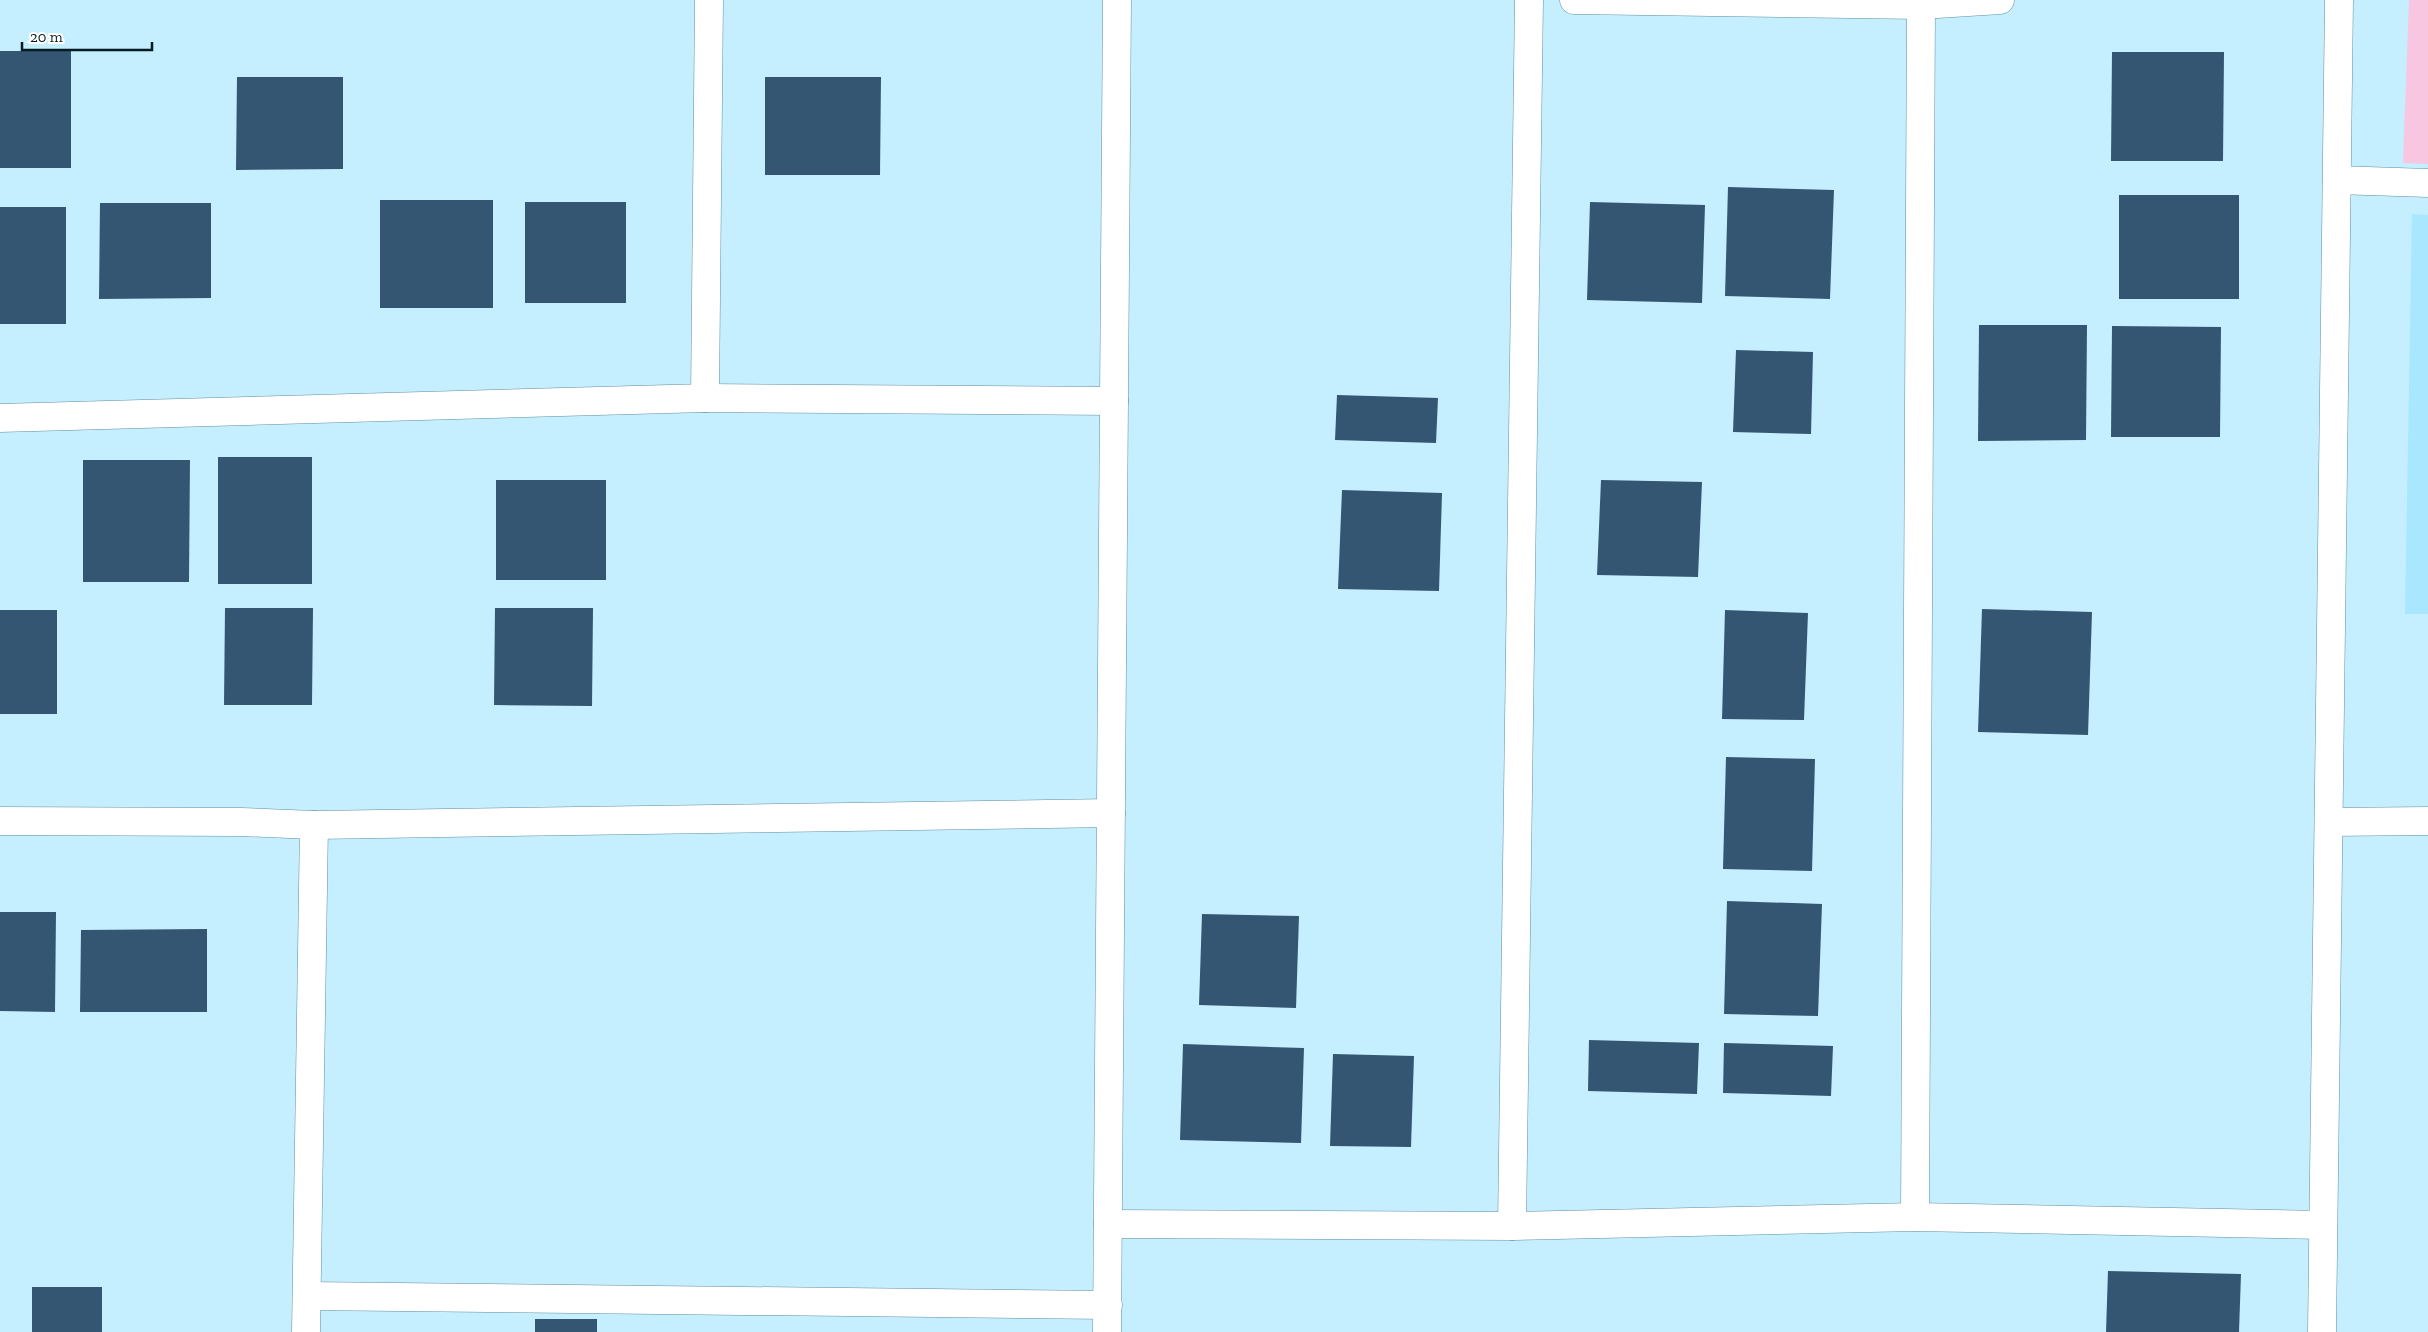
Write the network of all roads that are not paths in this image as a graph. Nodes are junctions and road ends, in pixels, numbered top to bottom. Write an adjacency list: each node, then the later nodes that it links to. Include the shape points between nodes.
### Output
1 (709, 0): 10 (street)
2 (1117, 0): 11 (street)
3 (1529, 0): 21 (street)
4 (1574, 0): 7 (street)
5 (2000, 0): 7 (street)
6 (2339, 0): 8 (street)
7 (1921, 4): 18 (street)
8 (2337, 180): 9 (street); 16 (street)
9 (2428, 183)
10 (705, 398): 11 (street); 12 (street)
11 (1114, 401): 13 (street)
12 (0, 418)
13 (1111, 813): 17 (street); 19 (street)
14 (0, 821): 17 (street)
15 (2428, 821): 16 (street)
16 (2329, 822): 20 (street)
17 (314, 825): 22 (street)
18 (1915, 1217): 20 (street); 21 (street)
19 (1108, 1224): 21 (street); 23 (street)
20 (2323, 1225): 26 (street)
21 (1512, 1226)
22 (307, 1296): 23 (street); 24 (street)
23 (1108, 1305): 25 (street)
24 (306, 1332)
25 (1107, 1332)
26 (2322, 1332)

